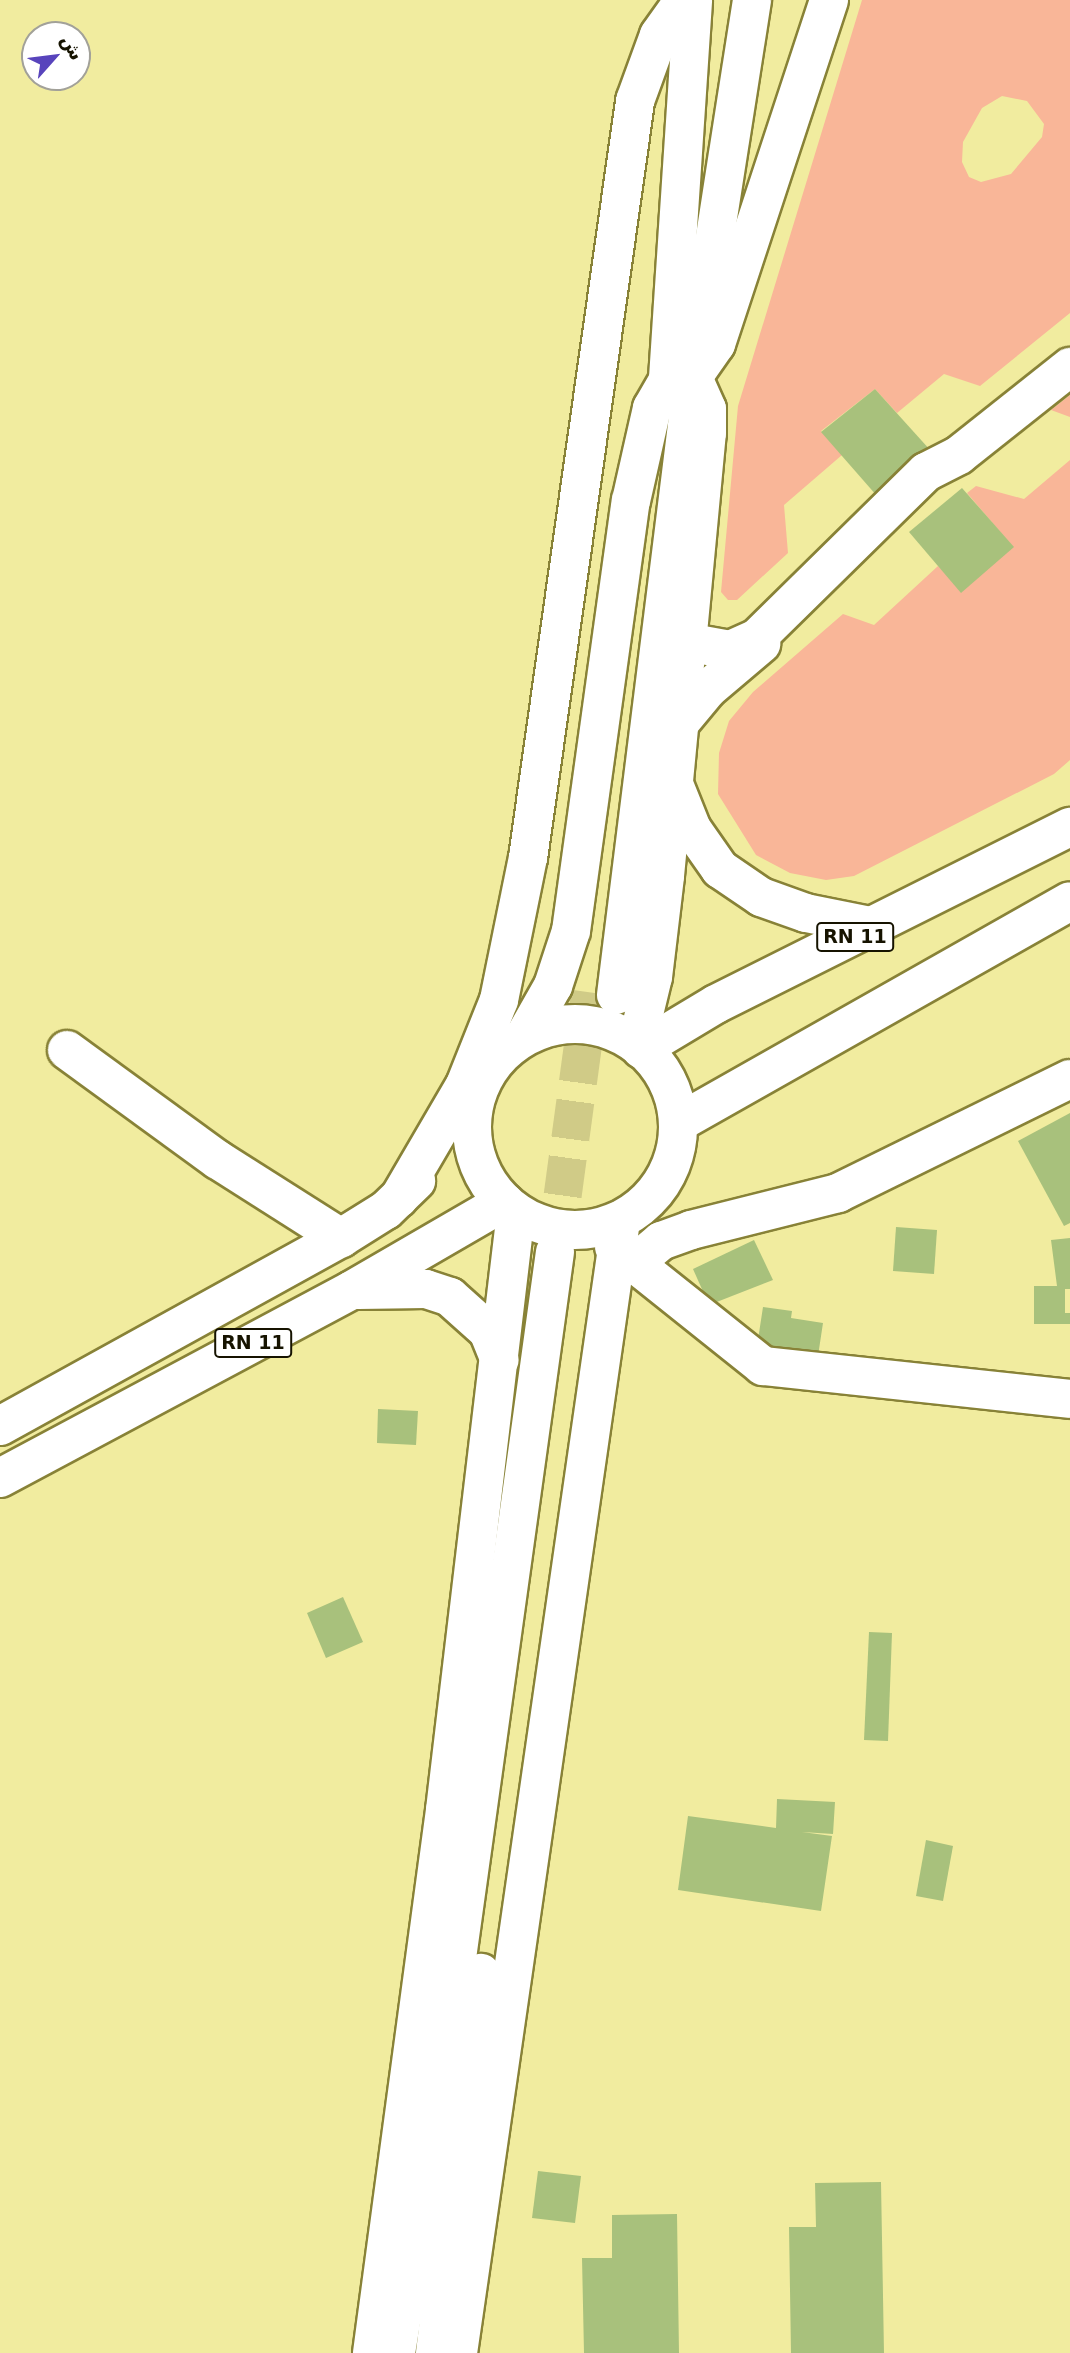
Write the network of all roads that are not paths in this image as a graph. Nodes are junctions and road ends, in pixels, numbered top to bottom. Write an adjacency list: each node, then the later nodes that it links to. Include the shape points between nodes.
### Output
1 (829, 0): 5 (main road, via 716,344)
2 (690, 6): 3 (main road, via 702,26 726,32); 5 (main road); 20 (main road, via 659,35 635,101 530,845 499,1000 465,1085)
3 (751, 11): 5 (main road)
4 (1070, 367): 6 (main road)
5 (680, 379): 7 (main road, via 704,398 708,421); 13 (main road); 14 (main road, via 652,408 631,501 571,931 553,986)
6 (959, 455): 7 (main road, via 926,472 878,514 757,638 730,650); 8 (main road, via 940,489 708,689)
7 (687, 642): 8 (main road)
8 (678, 725): 9 (main road)
9 (674, 785): 12 (main road, via 692,829 730,876 761,897 806,913); 15 (main road, via 653,977)
10 (1070, 827): 12 (main road, RN 11)
11 (1070, 901): 18 (main road)
12 (875, 927): 15 (main road, RN 11)
13 (603, 993)
14 (524, 1037): 15 (main road, via 550,1027 577,1024 605,1028); 19 (main road, via 497,1059 479,1090)
15 (639, 1046): 18 (main road, via 668,1087)
16 (66, 1049): 22 (main road, via 218,1160)
17 (1070, 1079): 23 (main road, via 838,1194 661,1241)
18 (678, 1123): 23 (main road, via 675,1153 664,1180)
19 (472, 1125): 20 (main road, RN 11); 21 (main road, via 475,1153 486,1180)
20 (398, 1198): 22 (main road, RN 11)
21 (510, 1207): 23 (main road, via 549,1228 586,1230); 24 (main road, RN 11); 25 (main road)
22 (341, 1238): 27 (main road, RN 11)
23 (601, 1247): 26 (main road, via 763,1366); 30 (main road, via 438,2095); 31 (main road, via 484,1953); 32 (main road, via 550,1732)
24 (352, 1290): 25 (main road, via 426,1289 450,1297 488,1331); 28 (main road, RN 11)
25 (500, 1360): 29 (main road)
26 (1070, 1399)
27 (0, 1426)
28 (0, 1478)
29 (372, 2353)
30 (396, 2353)
31 (435, 2353)
32 (458, 2353)

